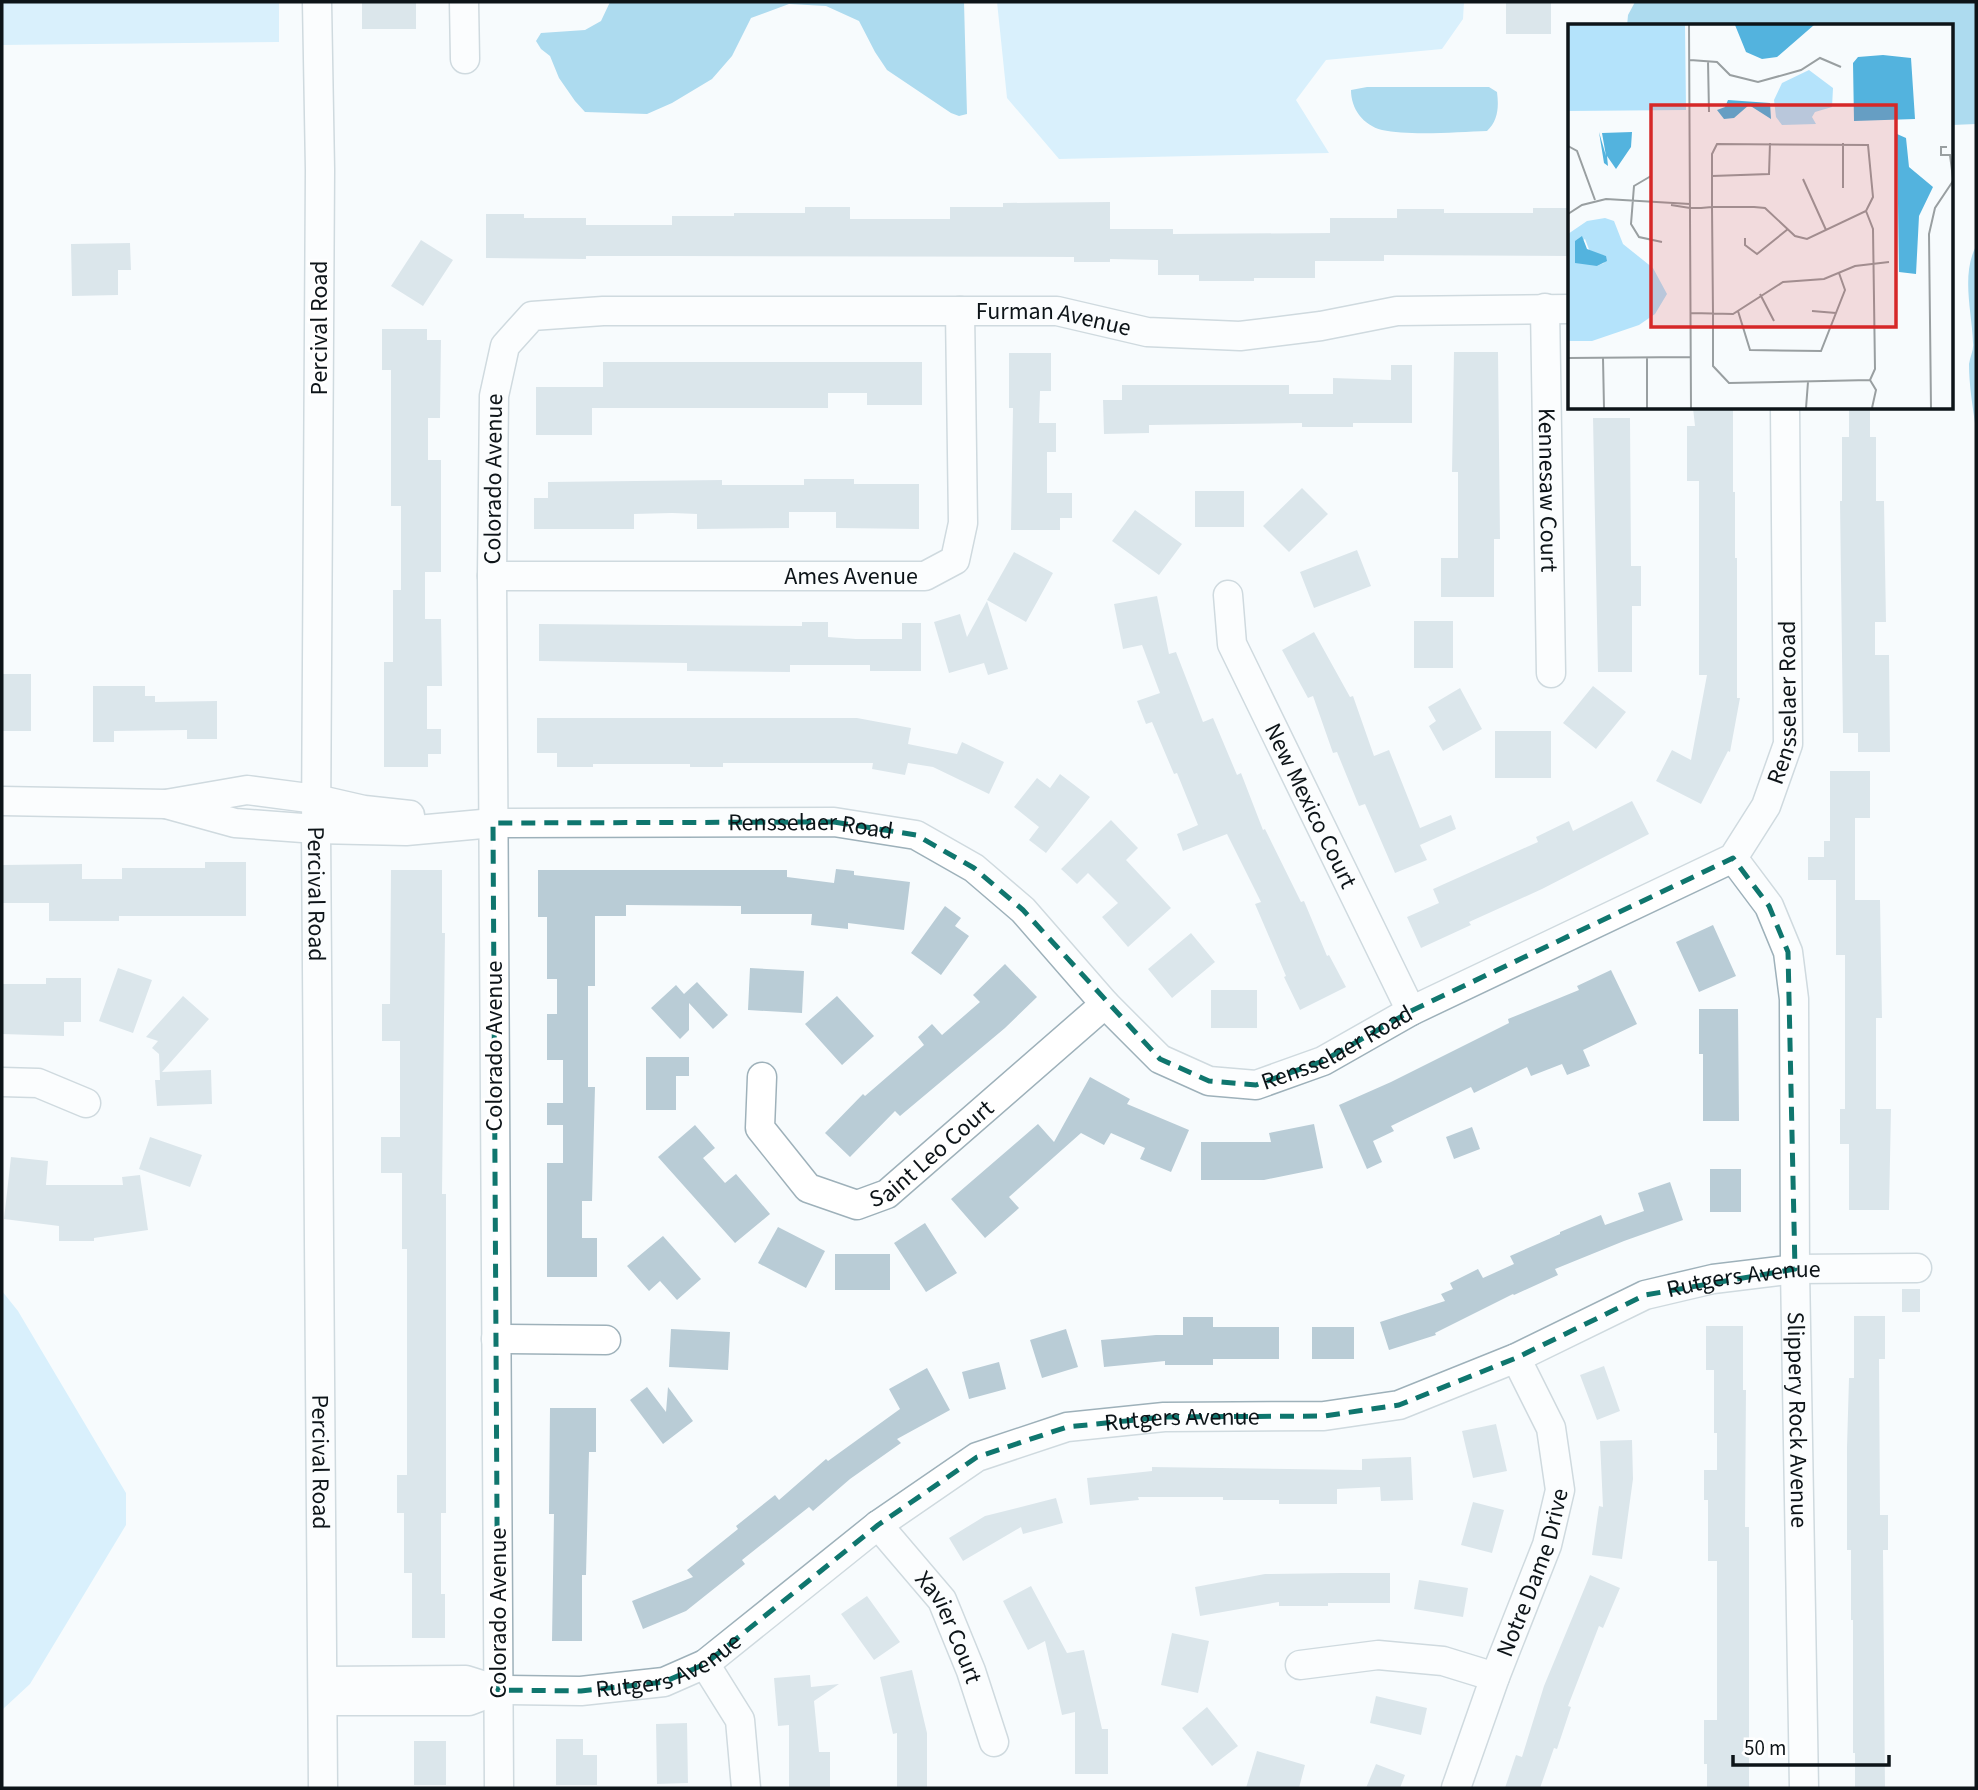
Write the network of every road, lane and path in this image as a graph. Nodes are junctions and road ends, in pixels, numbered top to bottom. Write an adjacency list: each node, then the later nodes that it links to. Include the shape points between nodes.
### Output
1 (317, 2): 11 (street, Percival Road)
2 (464, 2): 3 (street)
3 (465, 59)
4 (1558, 309): 5 (street, Furman Avenue, via 1397,311 1240,336 1147,332 1057,311); 10 (street, Kennesaw Court)
5 (960, 311): 6 (street, Furman Avenue, via 603,311); 8 (street, Ames Avenue, via 963,523 955,560 925,576)
6 (532, 316): 8 (street, Colorado Avenue, via 505,346 494,396)
7 (1785, 410): 16 (street, Rensselaer Road, via 1788,744 1766,806)
8 (492, 576): 14 (street, Colorado Avenue)
9 (1228, 595): 18 (street, New Mexico Court, via 1232,644)
10 (1551, 673)
11 (316, 799): 13 (street, Rensselaer Road, via 247,790); 14 (street, Rensselaer Road, via 363,810); 15 (street, Percival Road)
12 (2, 801): 13 (street)
13 (166, 804): 15 (street, Rensselaer Road, via 235,822)
14 (493, 823): 15 (street, Rensselaer Road, via 406,831); 17 (street, Rensselaer Road, via 834,822 916,835 974,868 1023,910); 24 (street, Colorado Avenue)
15 (316, 829): 32 (street, Percival Road)
16 (1733, 858): 18 (street, Rensselaer Road); 23 (street, Slippery Rock Avenue, via 1769,906 1788,952 1794,999)
17 (1105, 1004): 18 (street, Rensselaer Road, via 1160,1059 1209,1081 1256,1085 1323,1060); 19 (street, Saint Leo Court, via 887,1194 857,1205 808,1188 760,1128)
18 (1411, 1011)
19 (762, 1077)
20 (2, 1082): 21 (street, via 38,1083)
21 (86, 1104)
22 (1917, 1268): 23 (street, Rutgers Avenue)
23 (1795, 1269): 26 (street, Rutgers Avenue, via 1713,1279 1645,1295); 38 (street, Slippery Rock Avenue)
24 (496, 1339): 25 (street); 31 (street, Colorado Avenue)
25 (606, 1340)
26 (1516, 1358): 27 (street, Rutgers Avenue, via 1399,1405 1324,1416 1164,1418 1067,1427 977,1457); 30 (street, Notre Dame Drive, via 1551,1428 1560,1490 1547,1545)
27 (878, 1525): 28 (street, Rutgers Avenue); 33 (street, Xavier Court, via 942,1600)
28 (705, 1664): 31 (street, Rutgers Avenue, via 664,1682 581,1691); 36 (street, via 740,1720)
29 (1300, 1665): 30 (street, via 1378,1655 1443,1661)
30 (1495, 1678): 37 (street, Notre Dame Drive)
31 (498, 1689): 32 (street, Rutgers Avenue, via 469,1700); 35 (street, Colorado Avenue)
32 (323, 1691): 34 (street, Percival Road)
33 (994, 1742)
34 (323, 1788)
35 (499, 1788)
36 (746, 1788)
37 (1456, 1788)
38 (1804, 1788)

